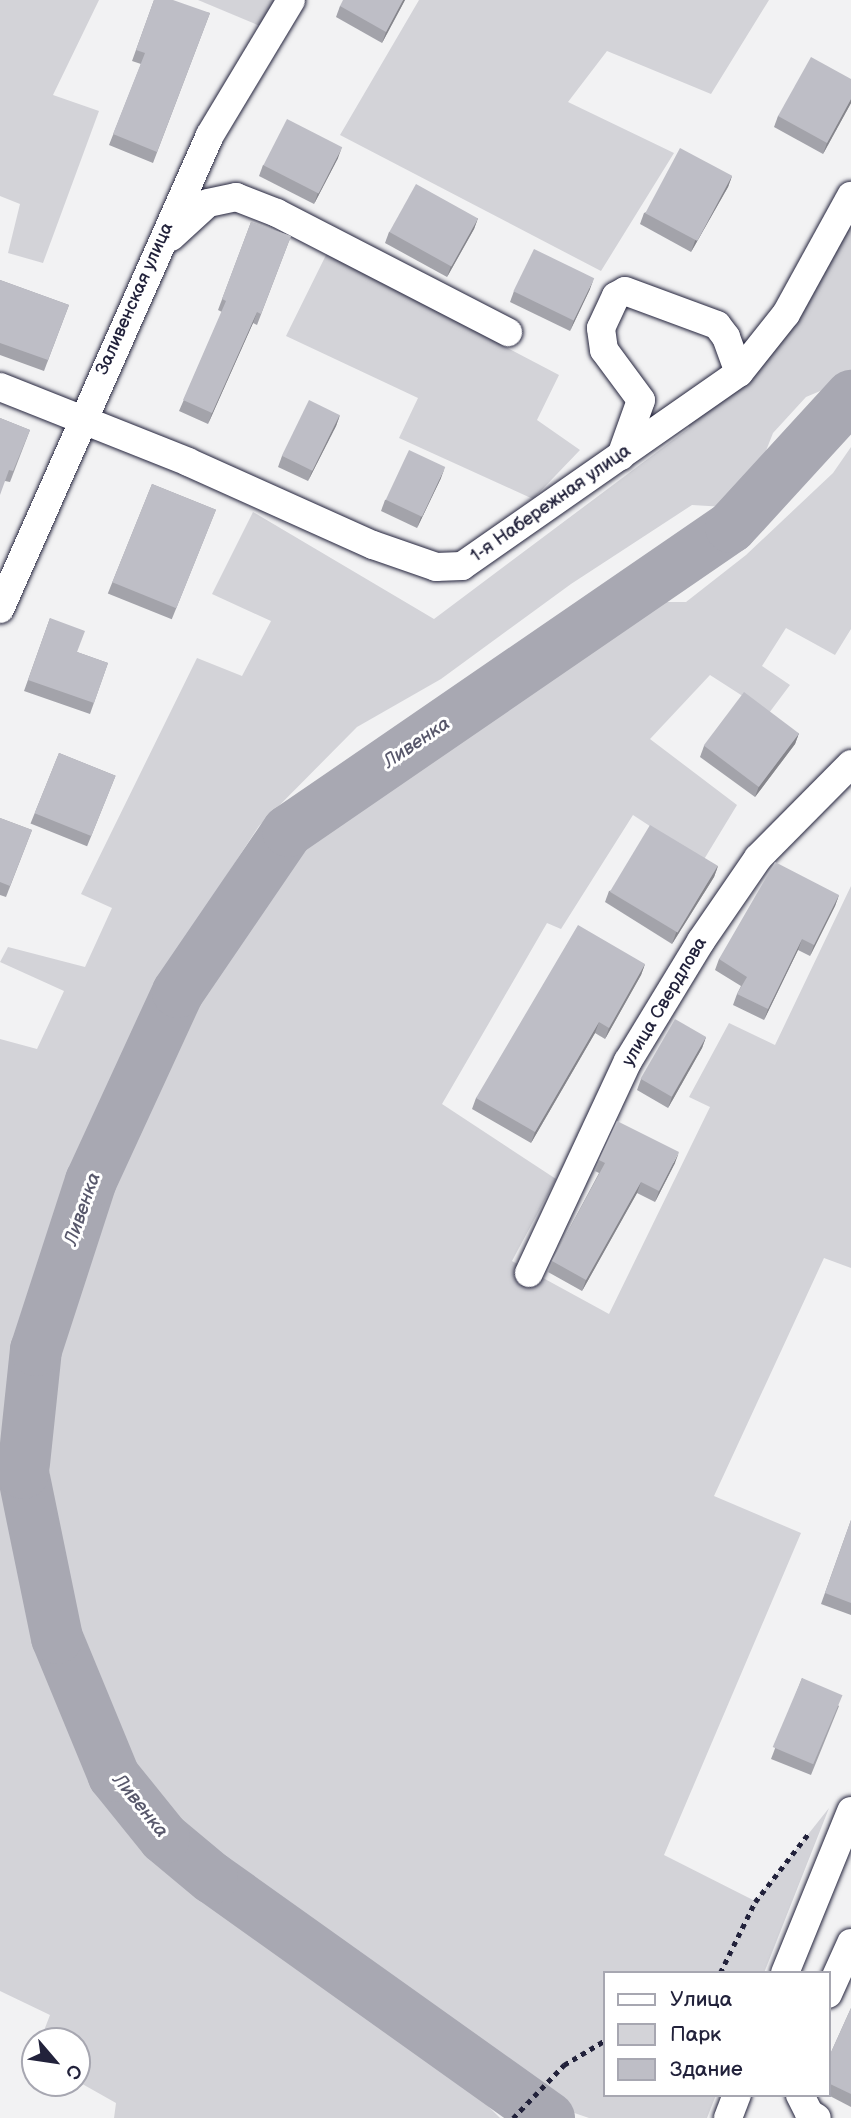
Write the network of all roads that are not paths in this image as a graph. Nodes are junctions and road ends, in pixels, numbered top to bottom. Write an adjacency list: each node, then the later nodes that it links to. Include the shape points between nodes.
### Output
1 (291, 0): 3 (street, Заливенская улица, via 210,135)
2 (851, 197): 5 (street, 1-я Набережная улица, via 786,314)
3 (155, 254): 4 (street, via 196,211 221,197 236,197 277,213); 7 (street, Заливенская улица)
4 (508, 331)
5 (739, 373): 8 (street, 1-я Набережная улица); 8 (street, via 717,326 625,291 616,296 601,328 604,350 641,400)
6 (0, 387): 7 (street, 1-я Набережная улица)
7 (81, 421): 8 (street, 1-я Набережная улица, via 436,567 462,566 475,559); 9 (street, Заливенская улица)
8 (621, 456)
9 (0, 609)
10 (851, 764): 11 (street, улица Свердлова, via 758,858 701,941 628,1061)
11 (529, 1273)
12 (849, 1826): 14 (street)
13 (851, 1942): 15 (street)
14 (786, 1971)
15 (830, 1989)
16 (736, 2097): 18 (street)
17 (801, 2097): 19 (street)
18 (728, 2118)
19 (817, 2118)

